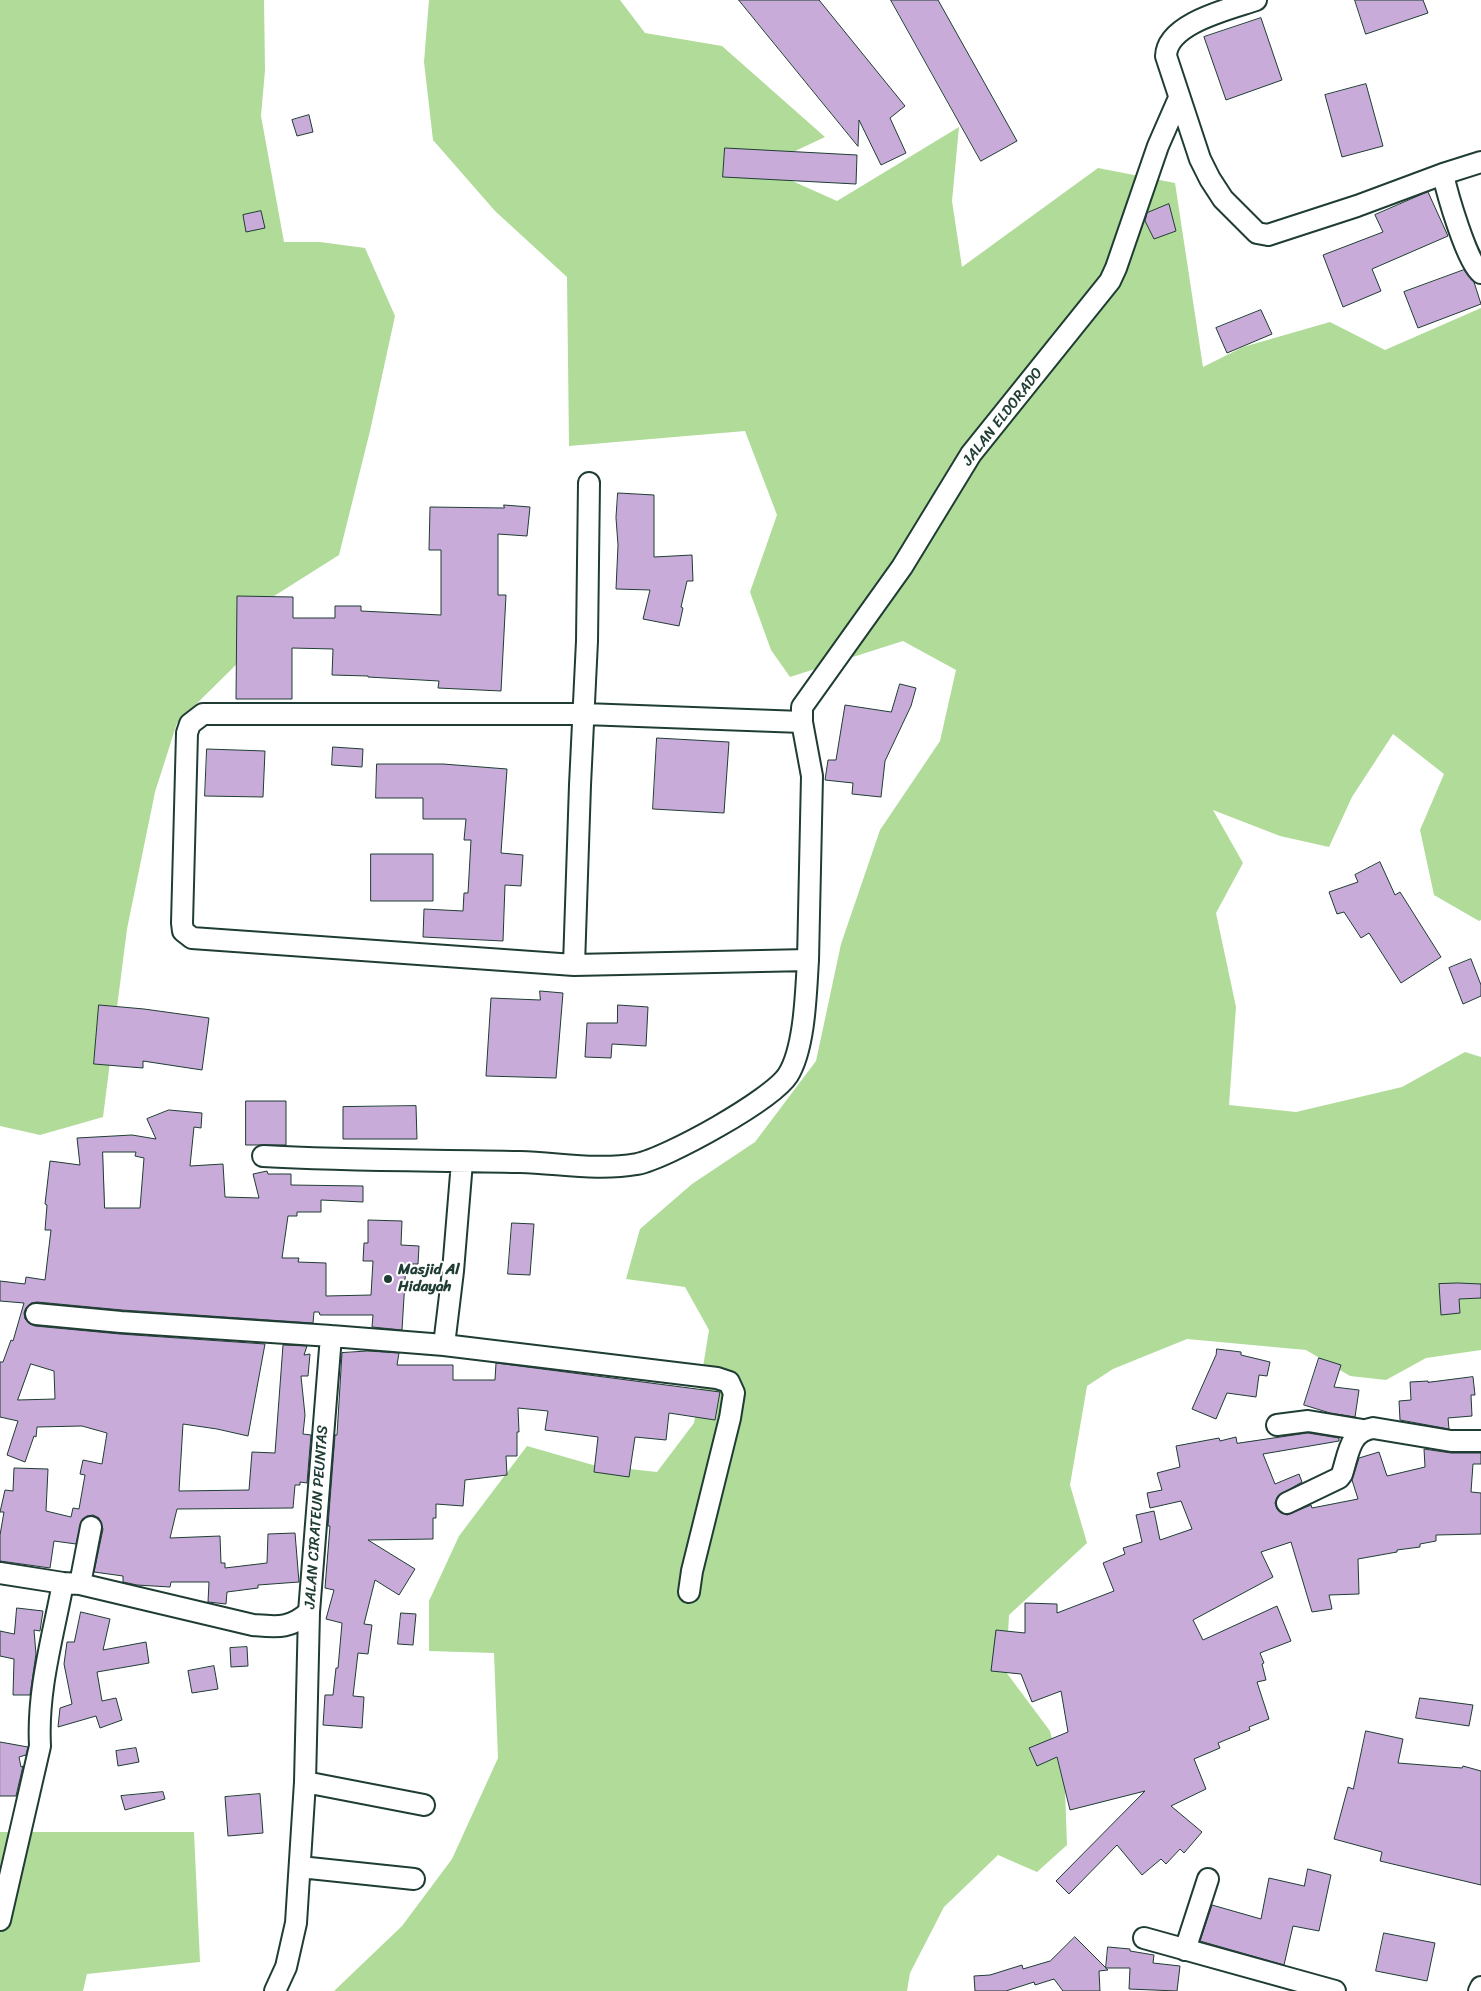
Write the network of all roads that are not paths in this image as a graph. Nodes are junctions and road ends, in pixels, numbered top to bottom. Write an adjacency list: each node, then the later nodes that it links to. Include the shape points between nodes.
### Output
1 (1256, 0): 2 (street, via 1197,20 1168,45 1166,56)
2 (1179, 98): 4 (street, via 1210,179 1223,199 1257,233 1268,235); 8 (street, JALAN ELDORADO, via 1158,146 1110,281 971,454 902,567 802,707)
3 (1481, 162): 4 (street)
4 (1443, 174): 5 (street, via 1473,263)
5 (1481, 273)
6 (589, 483): 7 (street)
7 (584, 714): 8 (street); 10 (street); 10 (street, via 210,714 196,718 187,733 182,923 183,931 192,938)
8 (802, 722): 9 (street, via 812,776)
9 (808, 960): 10 (street); 12 (street, via 798,1050 789,1074 757,1102 689,1142 637,1164 596,1168 520,1162)
10 (574, 965)
11 (262, 1156): 12 (street)
12 (462, 1162): 15 (street)
13 (36, 1314): 14 (street)
14 (331, 1336): 15 (street); 24 (street, JALAN CIRATEUN PEUNTAS)
15 (444, 1345): 23 (street, via 729,1382 734,1393 730,1418)
16 (1277, 1425): 17 (street, via 1308,1421)
17 (1363, 1430): 18 (street, via 1373,1428 1451,1441); 19 (street, via 1355,1436 1339,1478)
18 (1481, 1442)
19 (1287, 1503)
20 (91, 1527): 22 (street)
21 (0, 1573): 22 (street)
22 (71, 1584): 24 (street, via 253,1625 280,1627 298,1622); 30 (street, via 47,1654 39,1720 40,1746)
23 (689, 1592)
24 (309, 1612): 25 (street, JALAN CIRATEUN PEUNTAS)
25 (306, 1782): 26 (street); 27 (street, JALAN CIRATEUN PEUNTAS)
26 (424, 1806)
27 (300, 1868): 28 (street); 34 (street, JALAN CIRATEUN PEUNTAS, via 296,1923 286,1967)
28 (414, 1879)
29 (1208, 1879): 32 (street)
30 (0, 1920)
31 (1144, 1938): 32 (street)
32 (1185, 1950): 35 (street)
33 (1481, 1987): 36 (street)
34 (275, 1991)
35 (1335, 1991)
36 (1479, 1991)

